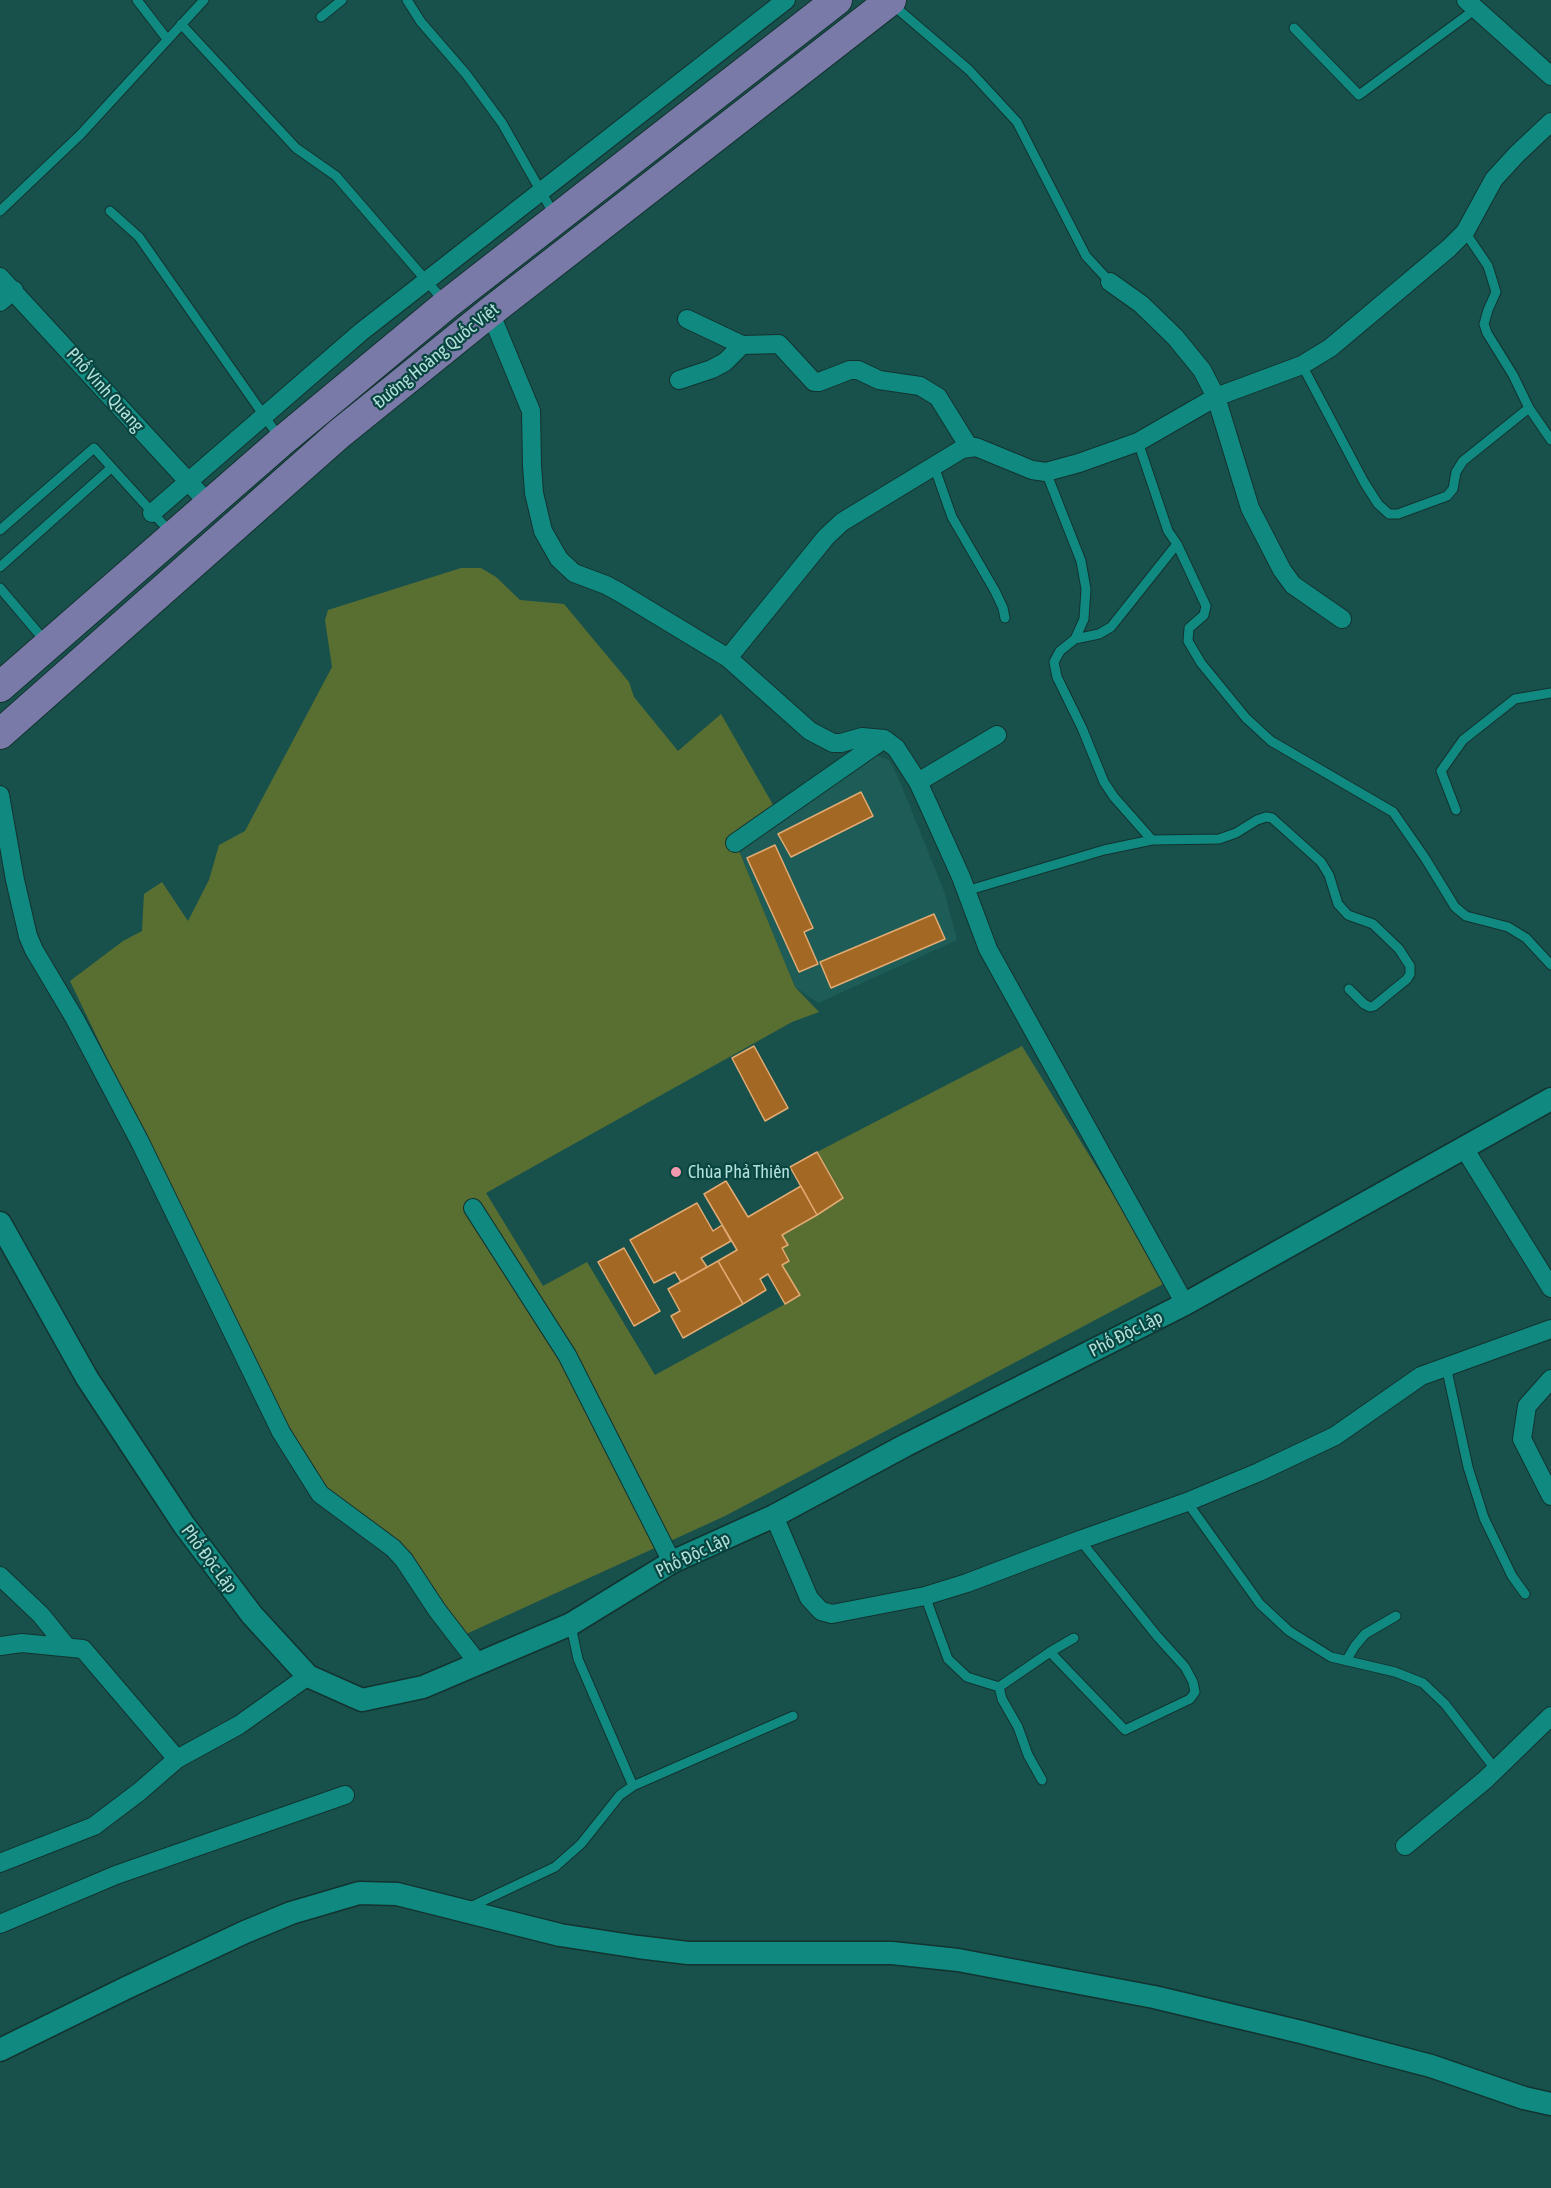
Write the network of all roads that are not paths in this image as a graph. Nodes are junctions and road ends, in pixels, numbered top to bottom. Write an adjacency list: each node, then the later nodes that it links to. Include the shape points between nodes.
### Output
1 (137, 0): 12 (lane)
2 (204, 0): 10 (lane)
3 (342, 0): 9 (lane)
4 (407, 0): 15 (lane, via 502,123)
5 (786, 0): 15 (street)
6 (837, 0): 18 (highway, Đường Hoàng Quốc Việt)
7 (890, 1): 22 (lane, via 969,70 1017,122 1086,256); 25 (highway, Đường Hoàng Quốc Việt)
8 (1472, 4): 11 (lane, via 1359,95); 13 (street)
9 (321, 17)
10 (181, 24): 12 (lane); 21 (lane, via 296,148 336,176)
11 (1294, 28)
12 (167, 39): 16 (lane, via 81,134)
13 (1551, 76)
14 (1551, 122): 19 (street, via 1494,179)
15 (541, 191): 18 (lane); 21 (street)
16 (0, 211)
17 (110, 211): 32 (lane, via 139,237)
18 (556, 218): 24 (highway, Đường Hoàng Quốc Việt)
19 (1465, 232): 28 (street, via 1330,348); 31 (lane, via 1488,266 1496,292 1484,324 1487,333)
20 (0, 277): 23 (street, Phố Vinh Quang)
21 (427, 281): 24 (lane); 32 (street)
22 (1110, 282): 30 (street, via 1141,304 1175,337 1202,370)
23 (7, 296): 40 (street, Phố Vinh Quang)
24 (447, 304): 34 (highway, Đường Hoàng Quốc Việt)
25 (490, 312): 52 (street, via 531,411 534,493 543,531 559,559 574,573 620,592); 55 (highway, Đường Hoàng Quốc Việt, via 339,434)
26 (687, 319): 27 (street)
27 (742, 345): 29 (street, via 725,362); 36 (street, via 779,344 814,382 858,370 879,380 920,386 938,397)
28 (1302, 365): 30 (street); 31 (lane, via 1364,482 1389,514 1447,496 1463,461)
29 (679, 380)
30 (1216, 397): 35 (street); 49 (street, via 1247,500 1282,570 1293,585)
31 (1529, 408): 33 (lane)
32 (264, 416): 34 (lane); 40 (street)
33 (1551, 440)
34 (282, 441): 41 (highway, Đường Hoàng Quốc Việt)
35 (1138, 442): 39 (street); 45 (lane, via 1168,531)
36 (969, 447): 37 (street); 39 (street)
37 (934, 466): 48 (lane, via 952,517); 52 (street, via 842,522)
38 (111, 468): 42 (lane); 43 (lane, via 94,448); 46 (lane)
39 (1046, 472): 50 (lane, via 1081,561 1086,589 1084,619)
40 (188, 481): 41 (street, Phố Vinh Quang); 42 (street)
41 (209, 504): 44 (highway, Đường Hoàng Quốc Việt)
42 (152, 513): 44 (lane)
43 (0, 530)
44 (173, 535): 51 (highway, Đường Hoàng Quốc Việt)
45 (1177, 544): 50 (lane, via 1112,627); 64 (lane, via 1206,606 1204,615 1189,628 1188,641 1246,718 1270,741 1393,812 1455,907 1466,916 1509,927)
46 (0, 567)
47 (0, 588): 51 (lane)
48 (1005, 618)
49 (1342, 619)
50 (1075, 639): 61 (lane, via 1054,662 1057,677 1104,782)
51 (48, 645): 53 (highway, Đường Hoàng Quốc Việt)
52 (728, 658): 57 (street, via 810,731 833,743 862,737)
53 (0, 687)
54 (1551, 693): 60 (lane, via 1515,699 1463,740 1442,771)
55 (0, 734)
56 (997, 735): 58 (street)
57 (884, 739): 58 (street, via 896,748); 62 (street)
58 (918, 782): 63 (street)
59 (0, 795): 90 (street, via 15,880 34,950 140,1142 281,1432 320,1494 404,1560)
60 (1456, 810)
61 (1152, 840): 63 (lane, via 1104,850); 65 (lane, via 1219,839 1257,820 1272,819 1322,862 1338,904 1348,915 1373,924 1410,966 1407,979 1374,1006 1364,1004)
62 (735, 843)
63 (966, 891): 71 (street, via 988,949)
64 (1551, 964)
65 (1349, 989)
66 (1551, 1099): 67 (street, Phố Độc Lập)
67 (1464, 1148): 70 (street); 71 (street, Phố Độc Lập)
68 (473, 1208): 79 (street, via 567,1355)
69 (0, 1223): 91 (street, Phố Độc Lập, via 87,1378 184,1525 252,1615)
70 (1551, 1288)
71 (1185, 1304): 77 (street, Phố Độc Lập)
72 (1551, 1329): 73 (street)
73 (1446, 1366): 76 (street, via 1421,1376 1316,1446); 81 (lane, via 1468,1467 1484,1518)
74 (1551, 1379): 75 (street, via 1527,1406 1522,1439)
75 (1551, 1496)
76 (1187, 1502): 78 (street); 89 (lane, via 1260,1604 1289,1631 1330,1657)
77 (774, 1516): 79 (street, Phố Độc Lập); 82 (street, via 809,1598 821,1611 832,1614)
78 (1080, 1540): 82 (street); 88 (lane, via 1185,1667 1195,1692 1190,1699 1125,1730)
79 (672, 1562): 84 (street, Phố Độc Lập)
80 (0, 1576): 87 (street, via 41,1615)
81 (1525, 1594)
82 (925, 1596): 92 (lane, via 948,1659 967,1677)
83 (1396, 1616): 89 (lane, via 1365,1634)
84 (571, 1624): 90 (street, Phố Độc Lập); 98 (lane, via 578,1659)
85 (1074, 1638): 88 (lane)
86 (0, 1646): 87 (street)
87 (66, 1646): 95 (street, via 83,1648 89,1653)
88 (1050, 1652): 92 (lane)
89 (1346, 1661): 96 (lane, via 1423,1683 1445,1704)
90 (477, 1662): 91 (street, Phố Độc Lập, via 423,1687 362,1700)
91 (308, 1676): 95 (street, via 239,1725)
92 (999, 1687): 97 (lane)
93 (793, 1716): 98 (lane)
94 (1551, 1716): 96 (street)
95 (177, 1759): 101 (street, via 94,1826)
96 (1496, 1770): 100 (street)
97 (1042, 1780)
98 (633, 1786): 102 (lane, via 620,1795 581,1844 555,1867)
99 (345, 1795): 103 (street, via 116,1875)
100 (1404, 1846)
101 (0, 1863)
102 (464, 1910): 104 (street, via 397,1894 359,1893 291,1913); 105 (street, via 560,1935 688,1953 892,1953 958,1960 1154,1996 1431,2066)
103 (0, 1924)
104 (0, 2050)
105 (1551, 2104)

